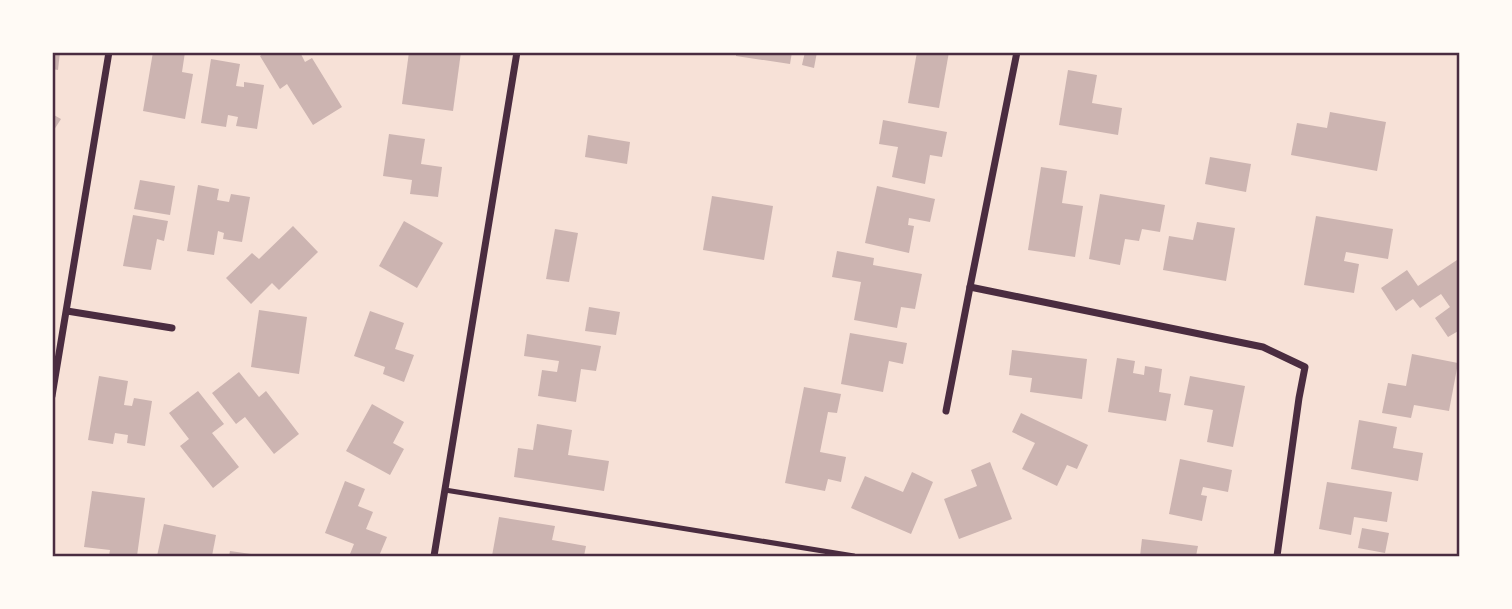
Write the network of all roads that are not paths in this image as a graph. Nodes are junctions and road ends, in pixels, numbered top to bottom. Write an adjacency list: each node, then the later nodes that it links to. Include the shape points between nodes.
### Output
1 (109, 52): 5 (street)
2 (517, 52): 9 (street)
3 (1017, 52): 4 (street)
4 (970, 287): 8 (street); 12 (street, via 1263,347 1305,367)
5 (66, 310): 6 (street); 7 (street)
6 (173, 328)
7 (52, 396)
8 (946, 411)
9 (445, 490): 10 (street); 11 (lane)
10 (434, 556)
11 (854, 556)
12 (1276, 556)

